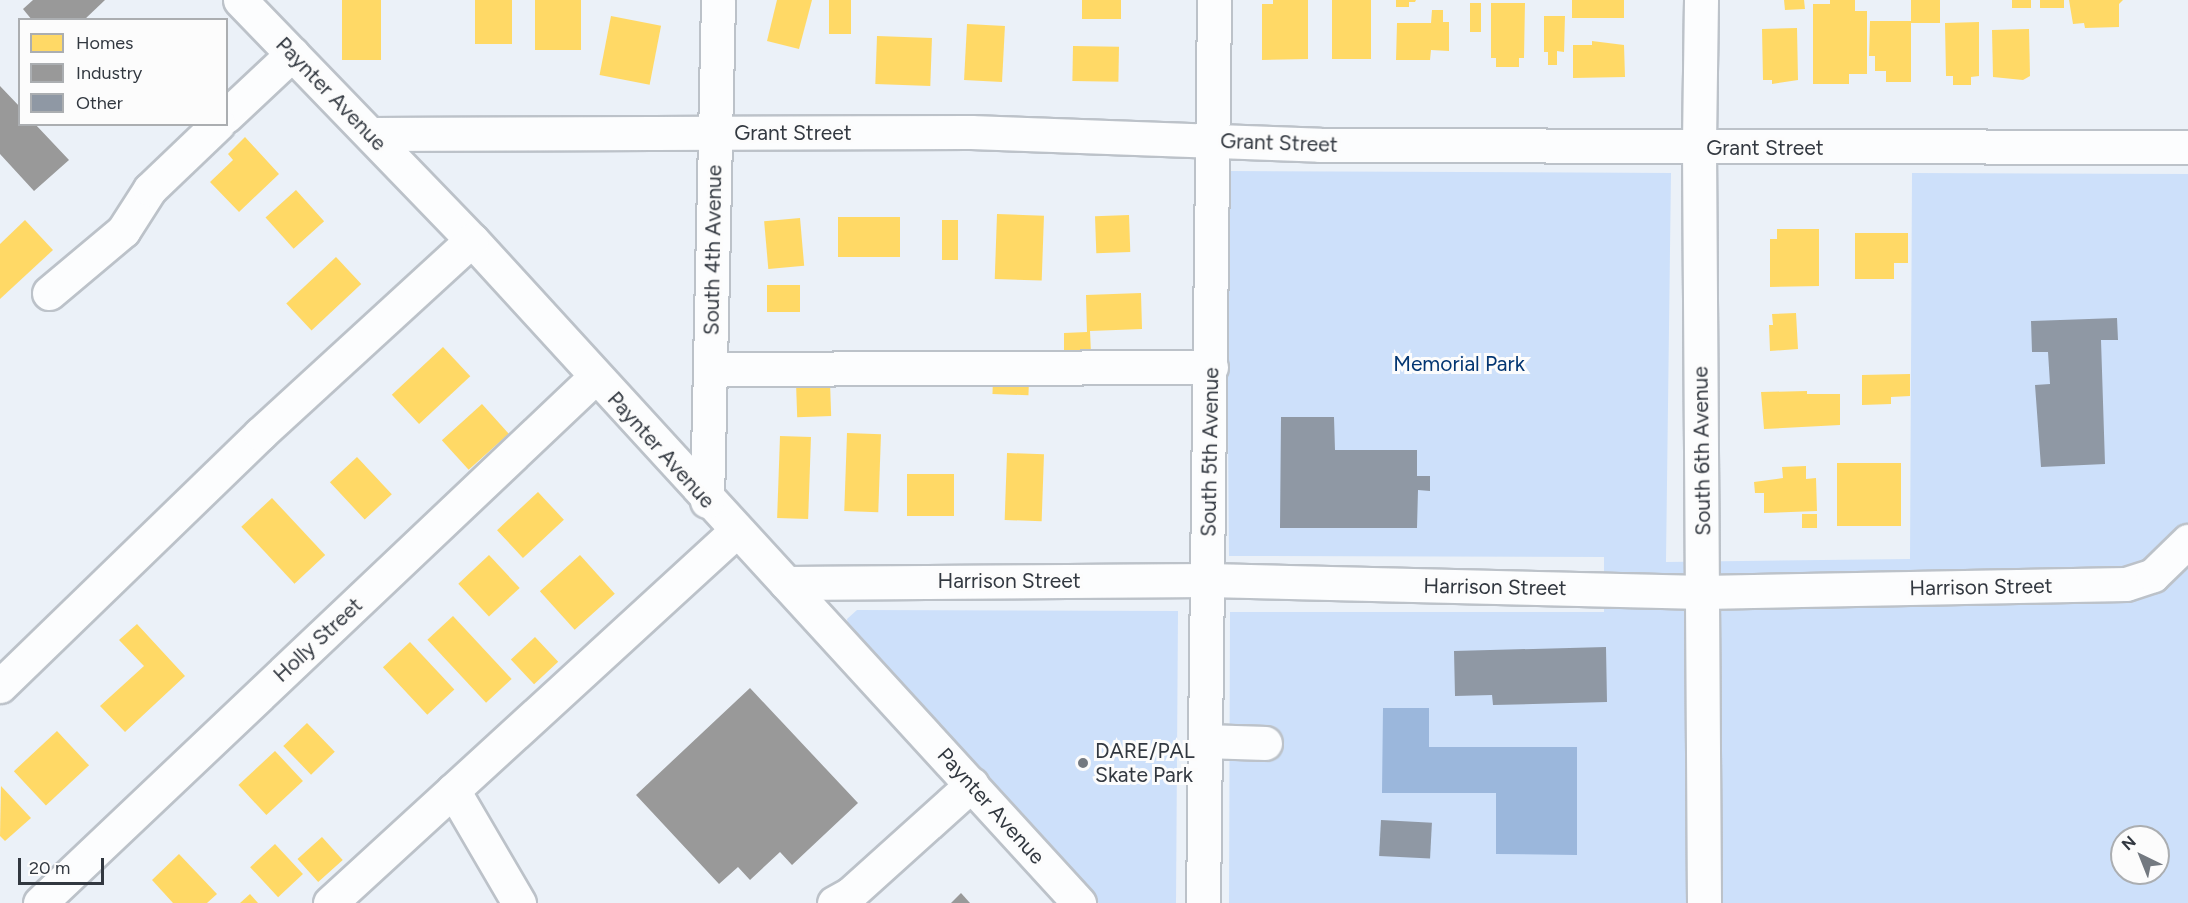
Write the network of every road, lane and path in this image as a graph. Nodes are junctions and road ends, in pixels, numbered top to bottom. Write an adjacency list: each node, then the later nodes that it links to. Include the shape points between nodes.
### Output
1 (240, 0): 5 (street, Paynter Avenue)
2 (718, 0): 8 (street, South 4th Avenue)
3 (1215, 0): 10 (street, South 5th Avenue)
4 (1701, 0): 12 (street, South 6th Avenue)
5 (292, 54): 6 (street); 9 (street, Paynter Avenue)
6 (228, 114)
7 (216, 126): 14 (street, via 150,189 123,231)
8 (716, 133): 9 (street, Grant Street); 10 (street, Grant Street, via 971,132); 16 (street, South 4th Avenue)
9 (370, 134): 13 (street, Paynter Avenue)
10 (1213, 140): 12 (street, Grant Street, via 1320,145); 15 (street, South 5th Avenue)
11 (2188, 147): 12 (street, Grant Street)
12 (1698, 148): 23 (street, South 6th Avenue)
13 (472, 240): 17 (street, Paynter Avenue); 24 (street, via 260,434)
14 (49, 293)
15 (1211, 367): 16 (street); 21 (street, South 5th Avenue)
16 (711, 369): 18 (street, South 4th Avenue)
17 (595, 377): 18 (street, Paynter Avenue); 29 (street, Holly Street)
18 (707, 501): 19 (street, Paynter Avenue)
19 (736, 531): 22 (street, Paynter Avenue); 28 (street)
20 (2188, 541): 23 (street, Harrison Street, via 2153,575 2126,584)
21 (1208, 579): 22 (street, Harrison Street); 23 (street, Harrison Street); 25 (street, South 5th Avenue)
22 (786, 583): 27 (street, Paynter Avenue)
23 (1703, 592): 35 (street, South 6th Avenue)
24 (0, 686)
25 (1205, 741): 26 (street); 34 (street, South 5th Avenue)
26 (1265, 743)
27 (972, 784): 32 (street, via 850,894); 33 (street, Paynter Avenue)
28 (453, 790): 30 (street); 31 (street)
29 (40, 903)
30 (330, 903)
31 (519, 903)
32 (834, 903)
33 (1079, 903)
34 (1203, 903)
35 (1704, 903)

